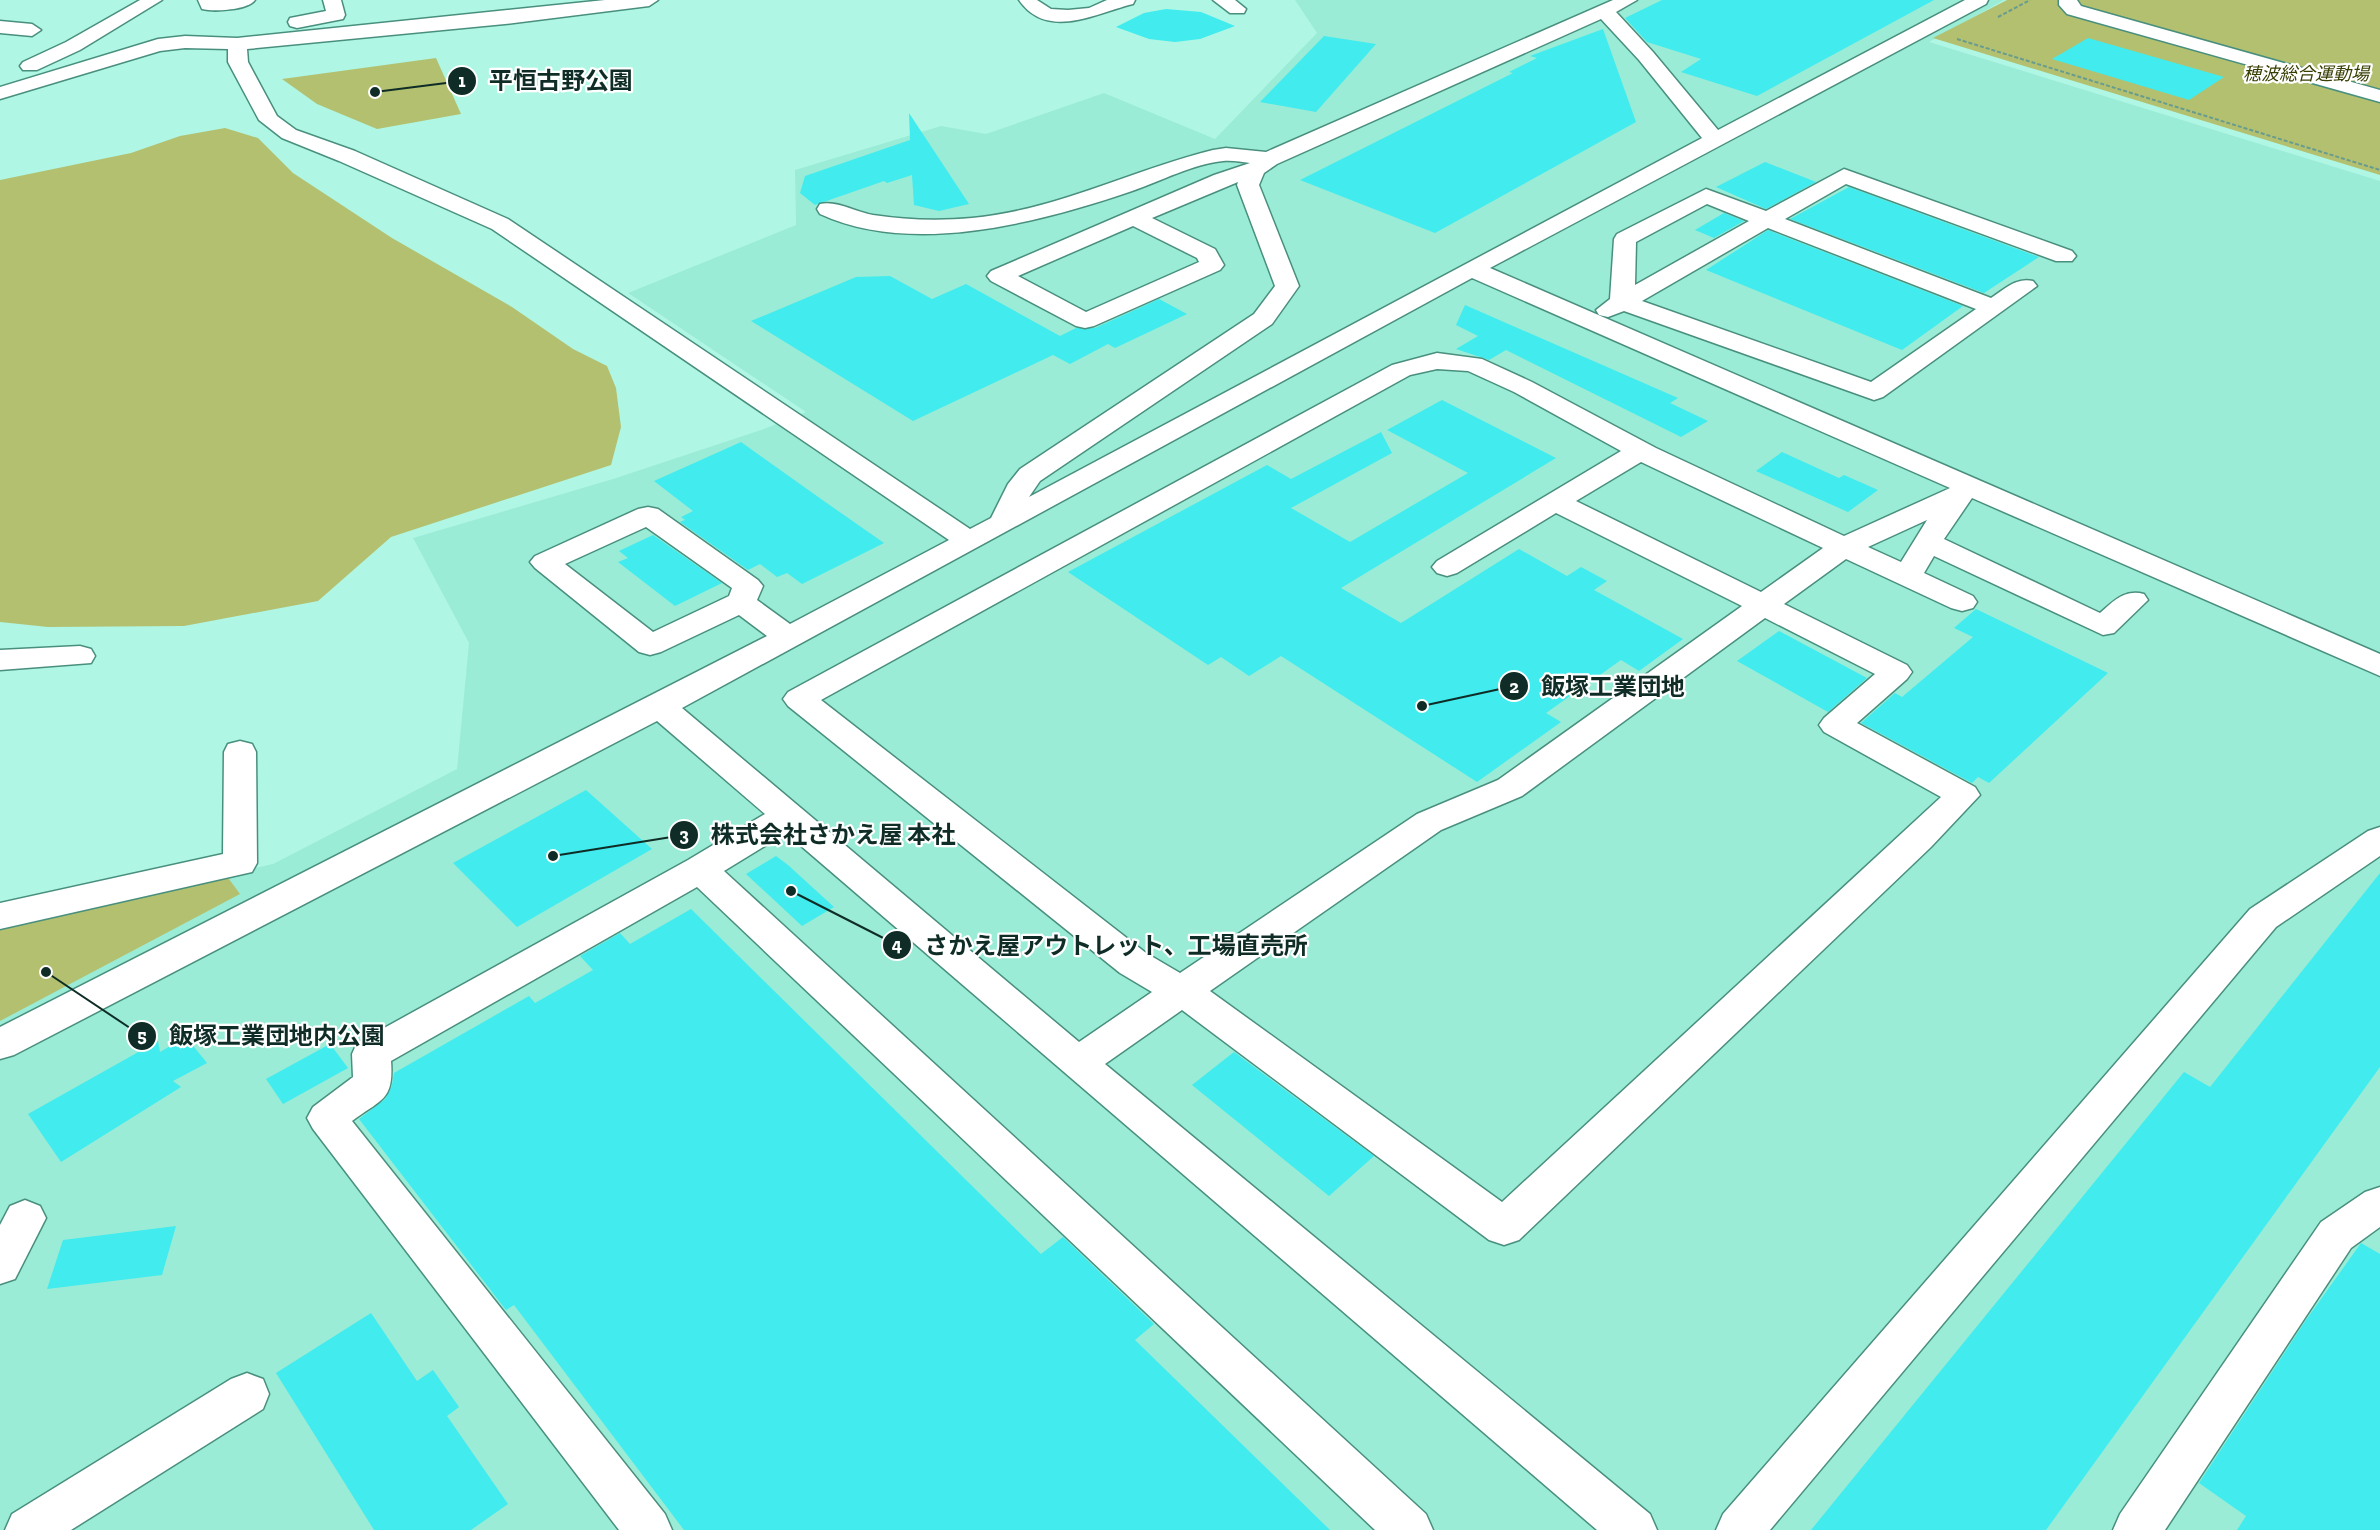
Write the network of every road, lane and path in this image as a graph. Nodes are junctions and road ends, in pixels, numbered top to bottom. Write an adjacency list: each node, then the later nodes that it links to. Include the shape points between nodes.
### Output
1 (153, 0): 21 (street, via 73,46)
2 (207, 0): 3 (street, via 209,5)
3 (246, 0)
4 (332, 0): 19 (street, via 336,15 297,22)
5 (649, 0): 15 (street)
6 (1028, 0): 7 (street, via 1048,13 1077,15)
7 (1126, 0)
8 (2030, 0): 13 (path)
9 (2068, 0): 14 (street, via 2074,10)
10 (2092, 0): 14 (street, via 2088,9)
11 (460, 1): 15 (street)
12 (1617, 3): 24 (street, via 1646,56); 25 (street)
13 (1986, 10): 24 (street)
14 (2106, 19): 23 (street)
15 (437, 24): 19 (street)
16 (0, 27): 17 (street)
17 (32, 30)
18 (1964, 35): 26 (path, via 1955,40)
19 (296, 37): 20 (street)
20 (237, 44): 22 (street, via 158,45); 40 (street, via 238,62 269,120 289,134 500,224)
21 (0, 77)
22 (0, 93)
23 (2380, 96)
24 (1715, 140): 31 (street)
25 (1262, 164): 27 (street, via 1226,154 1213,156 1057,209 968,226 911,226 866,220); 28 (street); 39 (street, via 1248,185 1287,286 1263,319 1030,475)
26 (2380, 170)
27 (828, 209)
28 (1134, 218): 28 (street, via 1051,254 999,276 1085,321 1212,265 1207,254)
29 (1765, 220): 30 (street, via 1844,176); 33 (street); 33 (street, via 1706,196 1625,239); 34 (street)
30 (2064, 256)
31 (1471, 269): 35 (street); 39 (street)
32 (2025, 286): 34 (street)
33 (1622, 303): 34 (street, via 1874,392); 35 (street)
34 (1994, 308)
35 (1587, 320): 37 (street)
36 (1640, 451): 38 (street); 42 (street); 59 (street, via 1473,364 1418,364 799,699 1133,963)
37 (1962, 492): 41 (street); 42 (street); 52 (street)
38 (1555, 502): 43 (street); 48 (street)
39 (1003, 523): 40 (street)
40 (969, 541): 49 (street)
41 (1930, 543): 44 (street); 45 (street, via 2103,626)
42 (1844, 547): 44 (street); 48 (street)
43 (1447, 567)
44 (1907, 576): 47 (street)
45 (2133, 600)
46 (741, 602): 46 (street, via 748,586 648,515 546,562 650,645); 49 (street)
47 (1962, 602)
48 (1763, 605): 59 (street, via 1510,788 1429,822); 59 (street, via 1896,672 1835,725 1962,795 1911,848 1504,1227)
49 (788, 637): 53 (street)
50 (80, 656): 51 (street)
51 (0, 660)
52 (2380, 666)
53 (660, 706): 55 (street); 60 (street)
54 (240, 752): 58 (street, via 240,863)
55 (788, 816): 57 (street); 61 (street)
56 (2380, 839): 70 (street, via 2263,918)
57 (700, 869): 67 (street, via 371,1054 373,1084 327,1118); 68 (street)
58 (0, 916)
59 (1181, 992): 61 (street)
60 (0, 1044)
61 (1077, 1063): 69 (street)
62 (2380, 1204): 71 (street, via 2336,1235)
63 (25, 1218): 64 (street)
64 (0, 1266)
65 (247, 1394): 66 (street)
66 (29, 1530)
67 (648, 1530)
68 (1409, 1530)
69 (1633, 1530)
70 (1740, 1530)
71 (2137, 1530)

